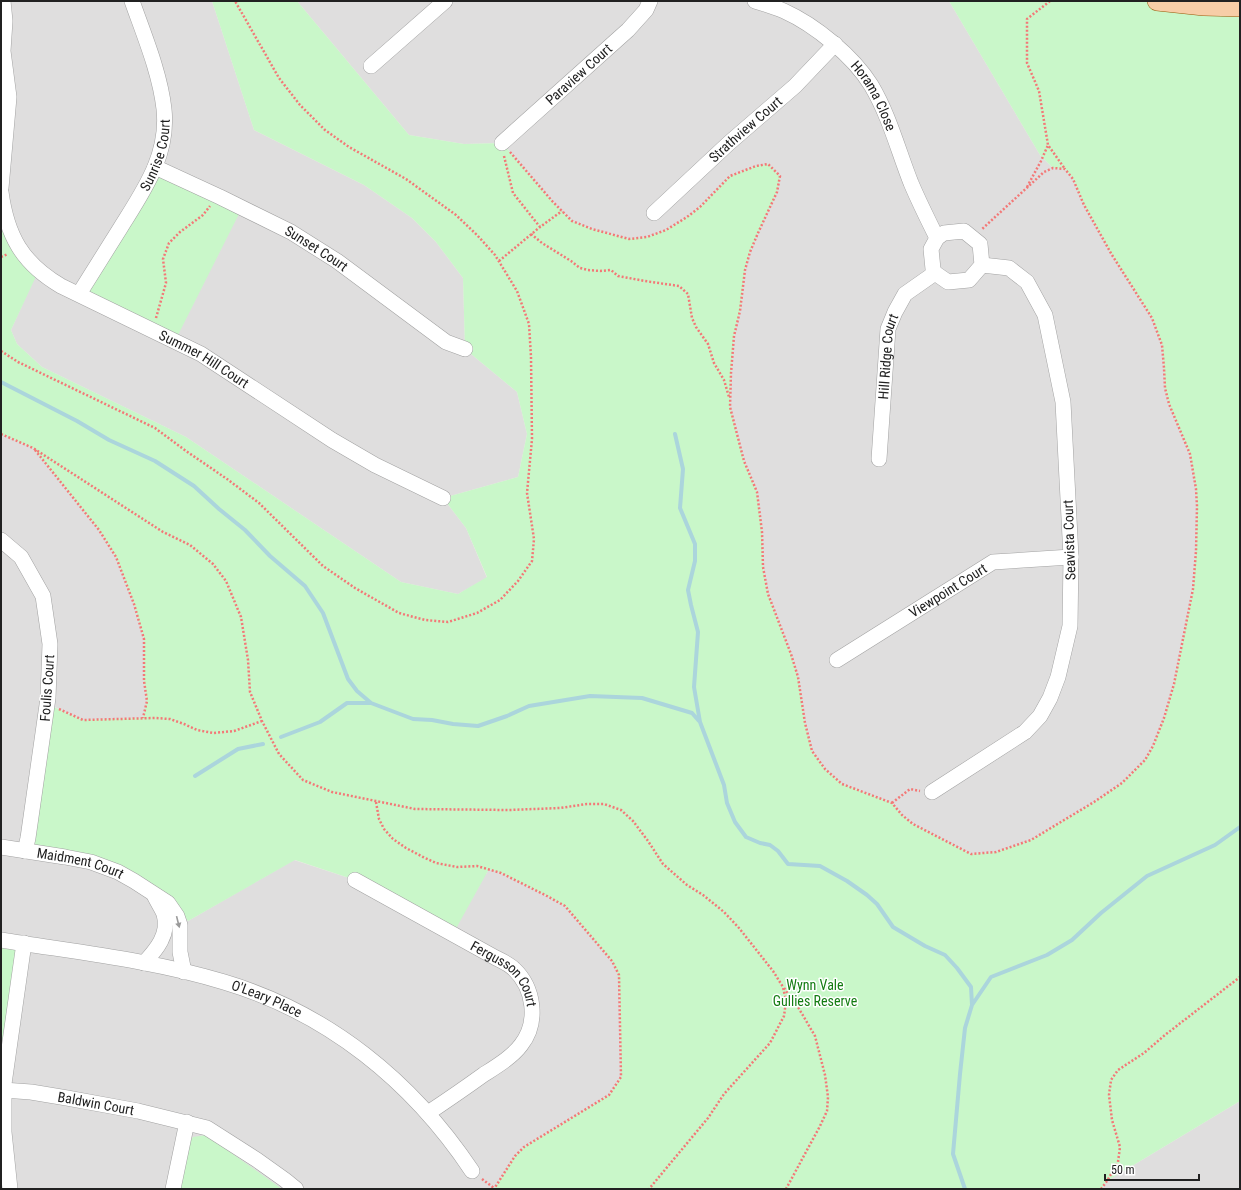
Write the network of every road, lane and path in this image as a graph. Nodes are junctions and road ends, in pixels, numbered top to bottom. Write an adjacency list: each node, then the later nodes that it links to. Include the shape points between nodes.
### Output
1 (2, 1): 11 (street, via 5,21)
2 (132, 1): 15 (street, Sunrise Court, via 160,86 164,111 163,138)
3 (235, 1): 28 (path, via 279,78 300,105 325,130 349,147 406,179 456,215)
4 (445, 1): 12 (street)
5 (650, 1): 13 (street, Paraview Court, via 646,10 628,30)
6 (755, 1): 10 (street, Horama Close, via 785,12)
7 (1050, 1): 14 (path, via 1027,19 1027,63 1039,91)
8 (1158, 1): 9 (main road)
9 (1240, 7)
10 (835, 44): 22 (street, Strathview Court, via 795,86); 26 (street, Horama Close, via 870,84 882,105 911,183)
11 (2, 49): 17 (street, via 10,97)
12 (372, 66)
13 (502, 143): 21 (path); 24 (path, via 513,193)
14 (1048, 145): 16 (path); 18 (path)
15 (156, 167): 20 (street, Sunset Court); 31 (street, Sunrise Court)
16 (1065, 169): 18 (path, via 1053,168 1044,172); 48 (path, via 1073,179 1084,205 1112,254 1152,318 1162,345 1165,388 1169,404 1190,454 1197,506 1196,551 1193,589 1174,684 1164,718 1145,760 1122,783 1032,840 996,852 971,854 913,824)
17 (1, 188)
18 (1026, 189): 27 (path)
19 (1, 192): 23 (street, Summer Hill Court)
20 (220, 197): 32 (path, via 169,243 163,259 166,283 157,317); 33 (street, Sunset Court, via 308,243 446,342)
21 (562, 211): 24 (path); 35 (path, via 572,221 592,229 629,239 648,237 687,217 730,176 768,164 780,176 777,192 758,232 745,270 734,336)
22 (654, 213)
23 (4, 220): 31 (street, Summer Hill Court, via 14,239 38,270 51,280)
24 (540, 227): 25 (path)
25 (531, 234): 28 (path); 35 (path, via 580,268 610,270 618,276 679,286 688,294 692,318 708,344 714,363 724,380)
26 (937, 238): 27 (street, via 944,233 964,231); 30 (street, via 930,249)
27 (972, 238): 29 (street, via 980,244)
28 (499, 261): 34 (path, via 517,291 529,324 532,439 527,493 534,539 532,561 500,600 477,613 448,622 425,620 399,613 355,588 323,566 259,503 154,428 18,362)
29 (982, 264): 30 (street, via 969,280 948,282); 41 (street, Seavista Court, via 1009,268 1027,282 1045,315 1063,402)
30 (935, 273): 38 (street, Hill Ridge Court, via 906,294 888,329)
31 (79, 294): 32 (street, Summer Hill Court)
32 (150, 329): 39 (street, Summer Hill Court, via 201,354 332,440 375,465)
33 (465, 349)
34 (1, 351)
35 (730, 402): 48 (path, via 744,461 757,492 763,567 768,594 792,654 812,750 824,769 842,784)
36 (1, 434): 37 (path)
37 (33, 448): 44 (path, via 99,530 116,558 144,639 144,681 148,700); 45 (path, via 163,532 190,545 213,564 226,581 241,617 250,692)
38 (879, 458)
39 (443, 498)
40 (1, 540): 43 (street, Foulis Court, via 20,557 43,596 50,644)
41 (1071, 557): 42 (street, Viewpoint Court, via 993,562); 46 (street, Seavista Court, via 1070,626 1058,677 1040,716 1025,732)
42 (837, 660)
43 (47, 704): 44 (path, via 83,720); 50 (street, Foulis Court)
44 (143, 718): 45 (path, via 170,719 197,730 213,733 234,731)
45 (262, 721): 47 (path, via 279,754 303,780 332,792)
46 (932, 792): 48 (path, via 910,789)
47 (376, 802): 58 (path, via 415,809 509,810 604,804 621,810 633,821 663,864 687,885 703,894 739,928); 66 (path, via 384,829 406,848 436,863 458,867 477,866 501,873 565,906 612,962 618,975 621,1077 616,1087 609,1095 524,1147 515,1156)
48 (892, 803)
49 (1, 847): 50 (street, Maidment Court)
50 (25, 851): 52 (street, Maidment Court, via 91,862 118,872)
51 (355, 880): 60 (street, Fergusson Court, via 514,969 525,984 531,1000 530,1028 522,1044 508,1058)
52 (153, 894): 55 (street, Maidment Court, via 164,914 165,924 158,947); 56 (street, Maidment Court, one-way to 56, via 168,904 177,916)
53 (1, 940): 54 (street, O'Leary Place)
54 (24, 944): 55 (street, O'Leary Place); 59 (street)
55 (144, 963): 56 (street, O'Leary Place)
56 (184, 972): 60 (street, O'Leary Place, via 256,993 315,1021 375,1062)
57 (1240, 977): 69 (path, via 1118,1070 1111,1080 1109,1095 1112,1120 1120,1148 1118,1162)
58 (783, 987): 67 (path, via 786,1001 784,1016 770,1043 724,1094 708,1118); 68 (path, via 815,1036 828,1097 827,1111)
59 (3, 1090): 61 (street, Baldwin Court, via 67,1098); 63 (street)
60 (428, 1113): 62 (street, O'Leary Place)
61 (187, 1122): 64 (street); 65 (street, Baldwin Court, via 208,1128)
62 (472, 1171)
63 (10, 1189)
64 (173, 1189)
65 (296, 1189)
66 (494, 1189)
67 (649, 1189)
68 (786, 1189)
69 (1101, 1189)

